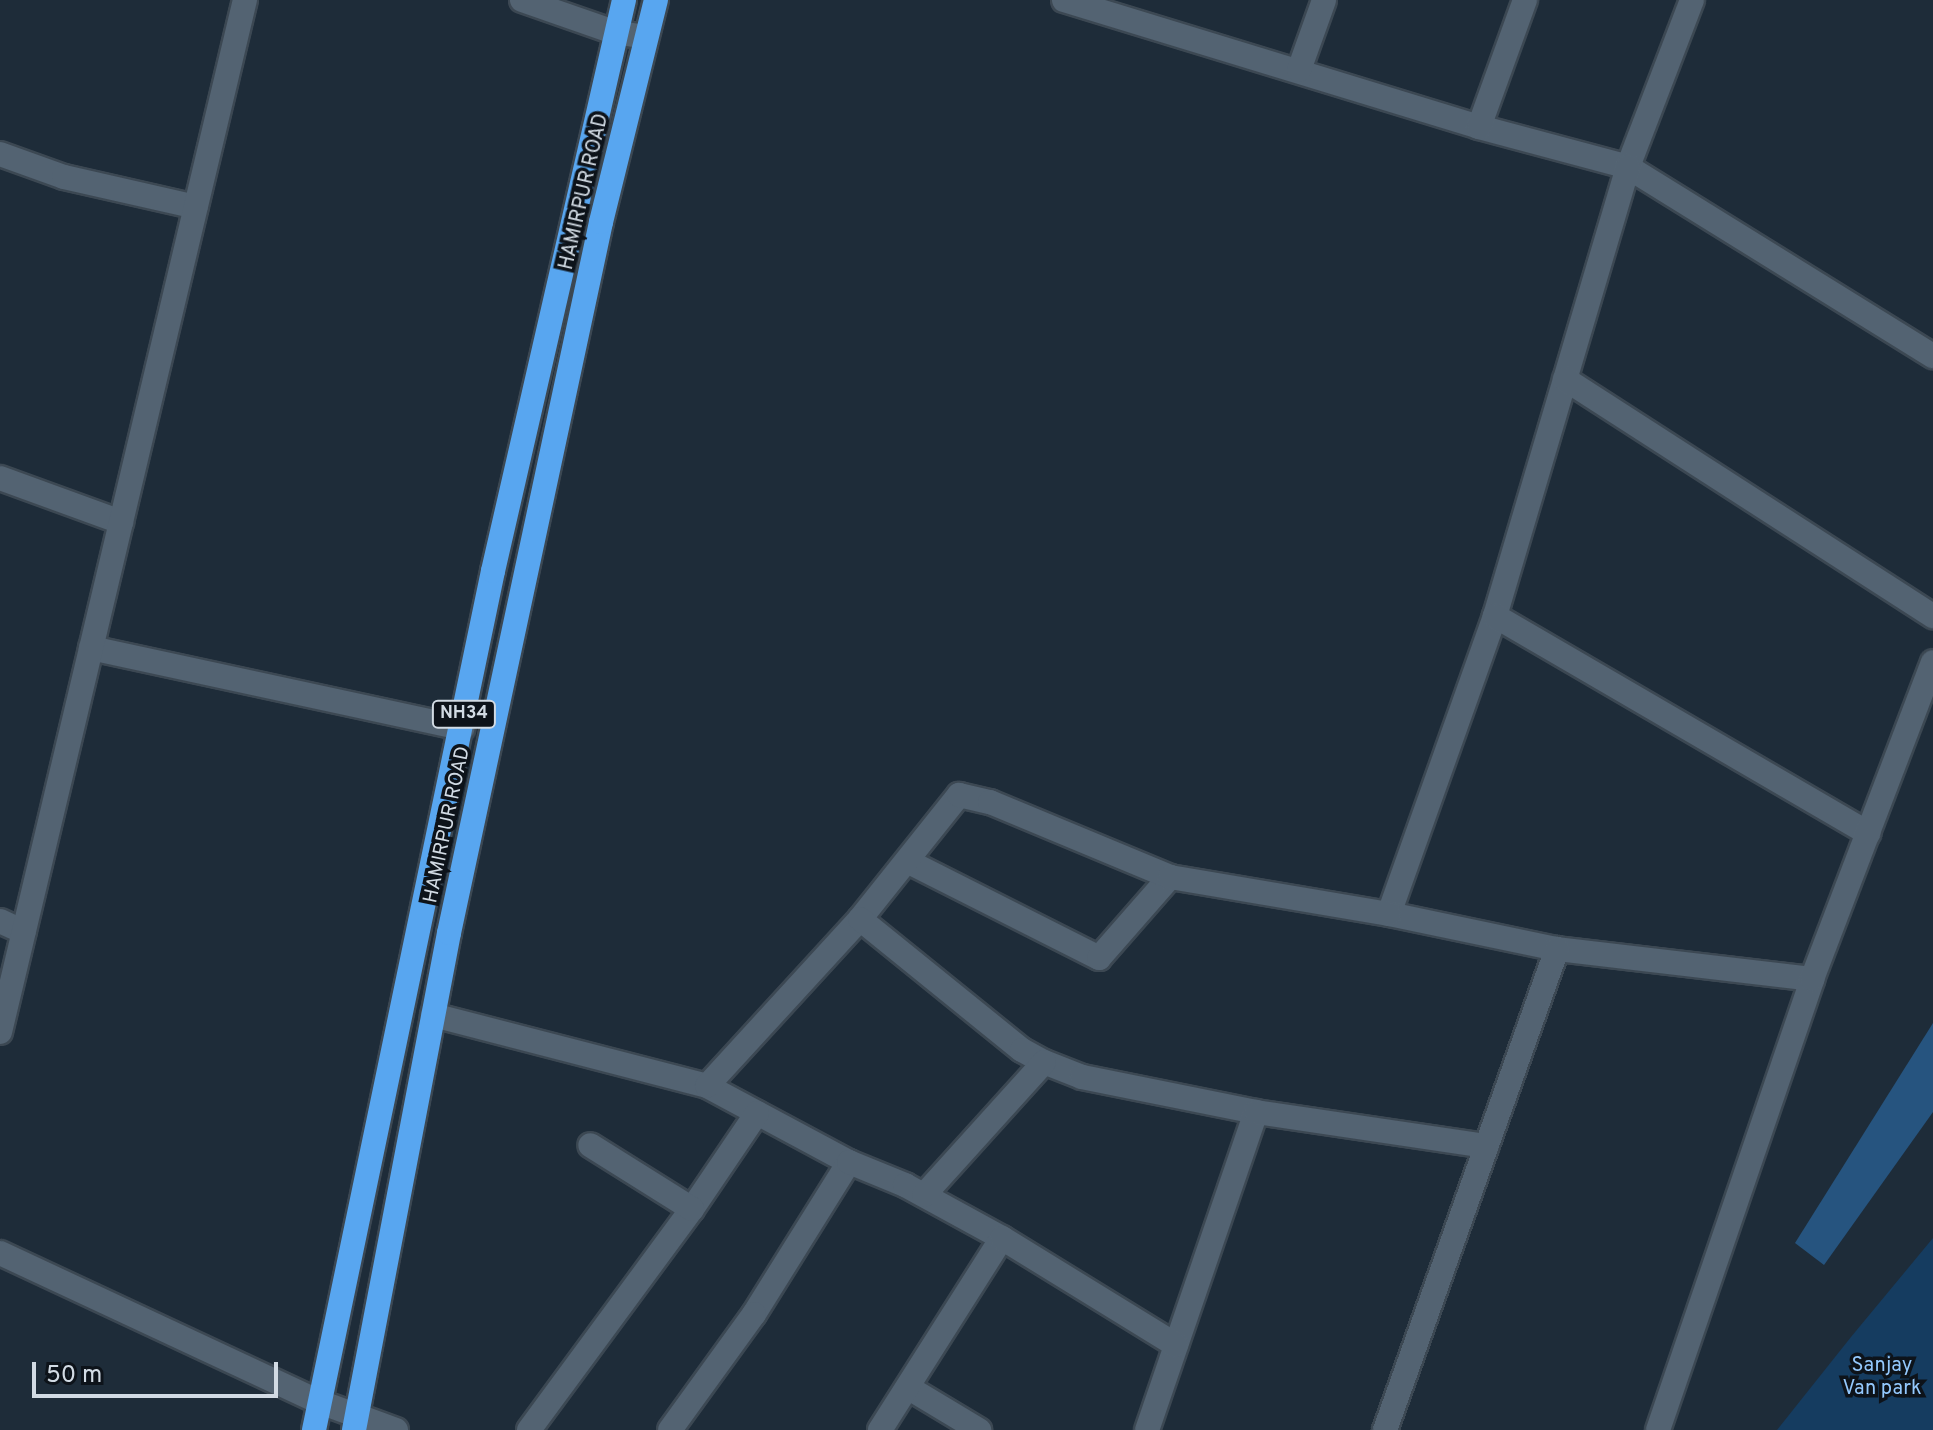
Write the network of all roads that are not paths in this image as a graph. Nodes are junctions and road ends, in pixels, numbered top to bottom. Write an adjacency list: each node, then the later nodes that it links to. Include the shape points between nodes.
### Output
1 (245, 0): 15 (street)
2 (522, 0): 9 (street)
3 (624, 0): 9 (highway, NH34)
4 (656, 0): 10 (highway, HAMIRPUR ROAD / NH34)
5 (1064, 0): 11 (street)
6 (1324, 0): 11 (street)
7 (1525, 0): 12 (street)
8 (1692, 0): 14 (street)
9 (614, 32): 10 (street); 24 (highway, NH34)
10 (646, 37): 34 (highway, HAMIRPUR ROAD / NH34, via 597,238)
11 (1299, 70): 12 (street)
12 (1479, 127): 14 (street)
13 (0, 154): 15 (street, via 64,177)
14 (1628, 167): 16 (street); 17 (street)
15 (196, 207): 19 (street)
16 (1933, 356)
17 (1565, 379): 20 (street); 21 (street)
18 (0, 478): 19 (street)
19 (121, 522): 22 (street)
20 (1495, 616): 25 (street); 28 (street)
21 (1933, 616)
22 (91, 648): 24 (street); 31 (street)
23 (1933, 662): 25 (street)
24 (462, 728): 49 (highway, NH34)
25 (1868, 833): 33 (street)
26 (909, 862): 27 (street, via 952,800 971,795); 27 (street, via 1099,958); 29 (street)
27 (1170, 877): 28 (street)
28 (1389, 914): 32 (street)
29 (860, 919): 36 (street, via 1022,1050); 37 (street)
30 (0, 921): 31 (street)
31 (24, 932): 35 (street)
32 (1557, 949): 33 (street); 41 (street)
33 (1812, 979): 59 (street)
34 (433, 1015): 37 (street); 50 (highway, HAMIRPUR ROAD / NH34)
35 (0, 1032)
36 (1044, 1062): 38 (street, via 1082,1077); 43 (street)
37 (707, 1086): 39 (street)
38 (1256, 1112): 41 (street); 47 (street)
39 (757, 1113): 42 (street); 44 (street)
40 (590, 1145): 44 (street)
41 (1487, 1146): 58 (street)
42 (849, 1162): 43 (street); 54 (street, via 754,1314)
43 (924, 1195): 45 (street)
44 (692, 1209): 53 (street)
45 (1002, 1238): 47 (street); 48 (street)
46 (0, 1253): 49 (street)
47 (1176, 1345): 57 (street)
48 (909, 1388): 55 (street); 56 (street)
49 (320, 1402): 50 (street); 51 (highway, NH34)
50 (356, 1422): 52 (street)
51 (314, 1430)
52 (396, 1430)
53 (529, 1430)
54 (670, 1430)
55 (880, 1430)
56 (979, 1430)
57 (1147, 1430)
58 (1385, 1430)
59 (1658, 1430)

